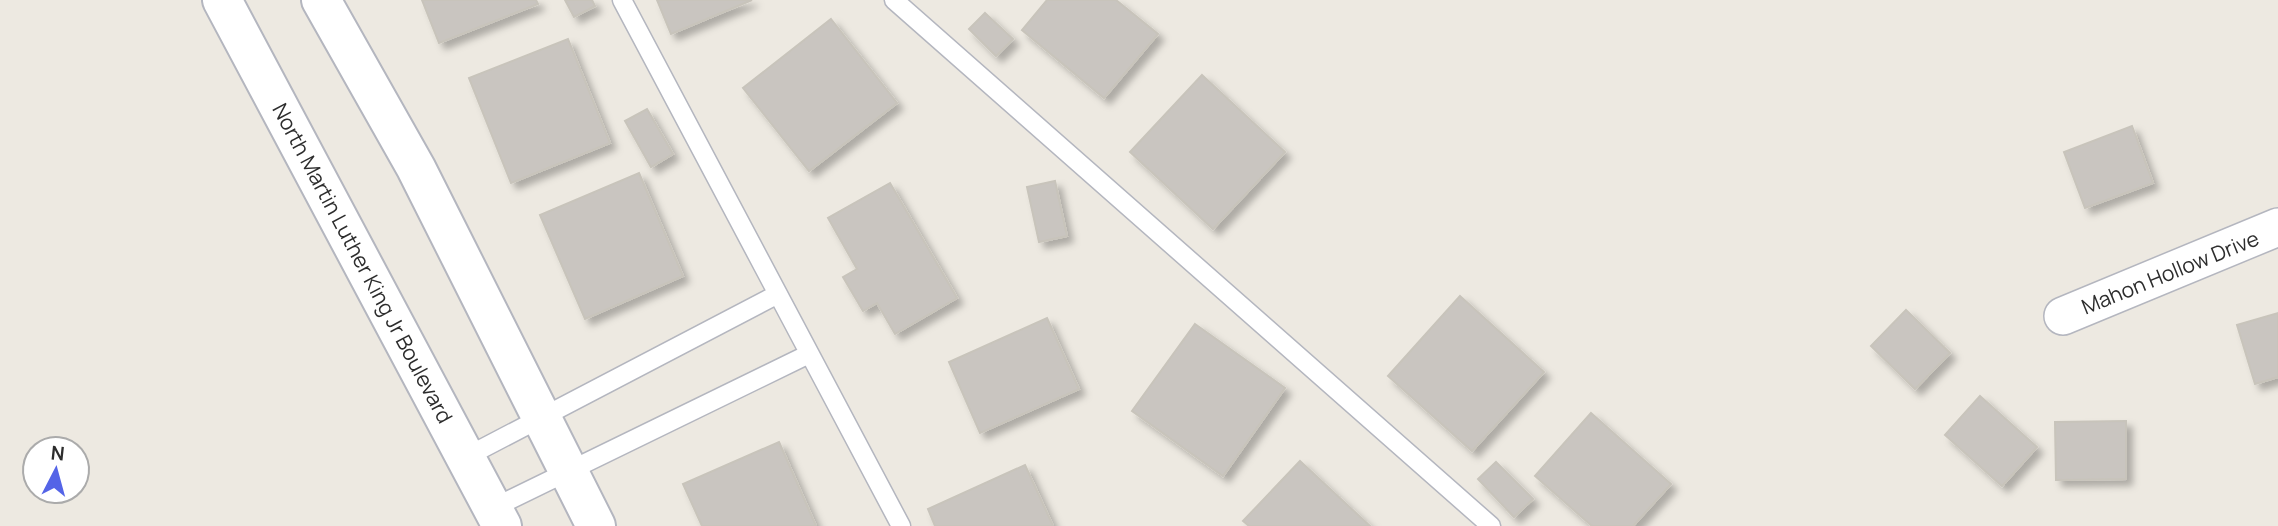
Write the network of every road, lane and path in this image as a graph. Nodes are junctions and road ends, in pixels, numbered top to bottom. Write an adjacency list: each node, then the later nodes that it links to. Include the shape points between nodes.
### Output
1 (222, 0): 10 (main road, North Martin Luther King Jr Boulevard)
2 (321, 0): 9 (main road, via 416,168)
3 (622, 0): 6 (lane)
4 (894, 0): 13 (lane)
5 (2278, 227): 7 (street, Mahon Hollow Drive)
6 (778, 294): 8 (lane); 9 (lane)
7 (2063, 316)
8 (809, 354): 11 (lane); 15 (lane)
9 (542, 417): 10 (lane); 11 (main road)
10 (466, 457): 12 (main road, North Martin Luther King Jr Boulevard)
11 (569, 471): 12 (lane); 14 (main road)
12 (498, 517)
13 (1487, 525)
14 (596, 526)
15 (901, 526)

